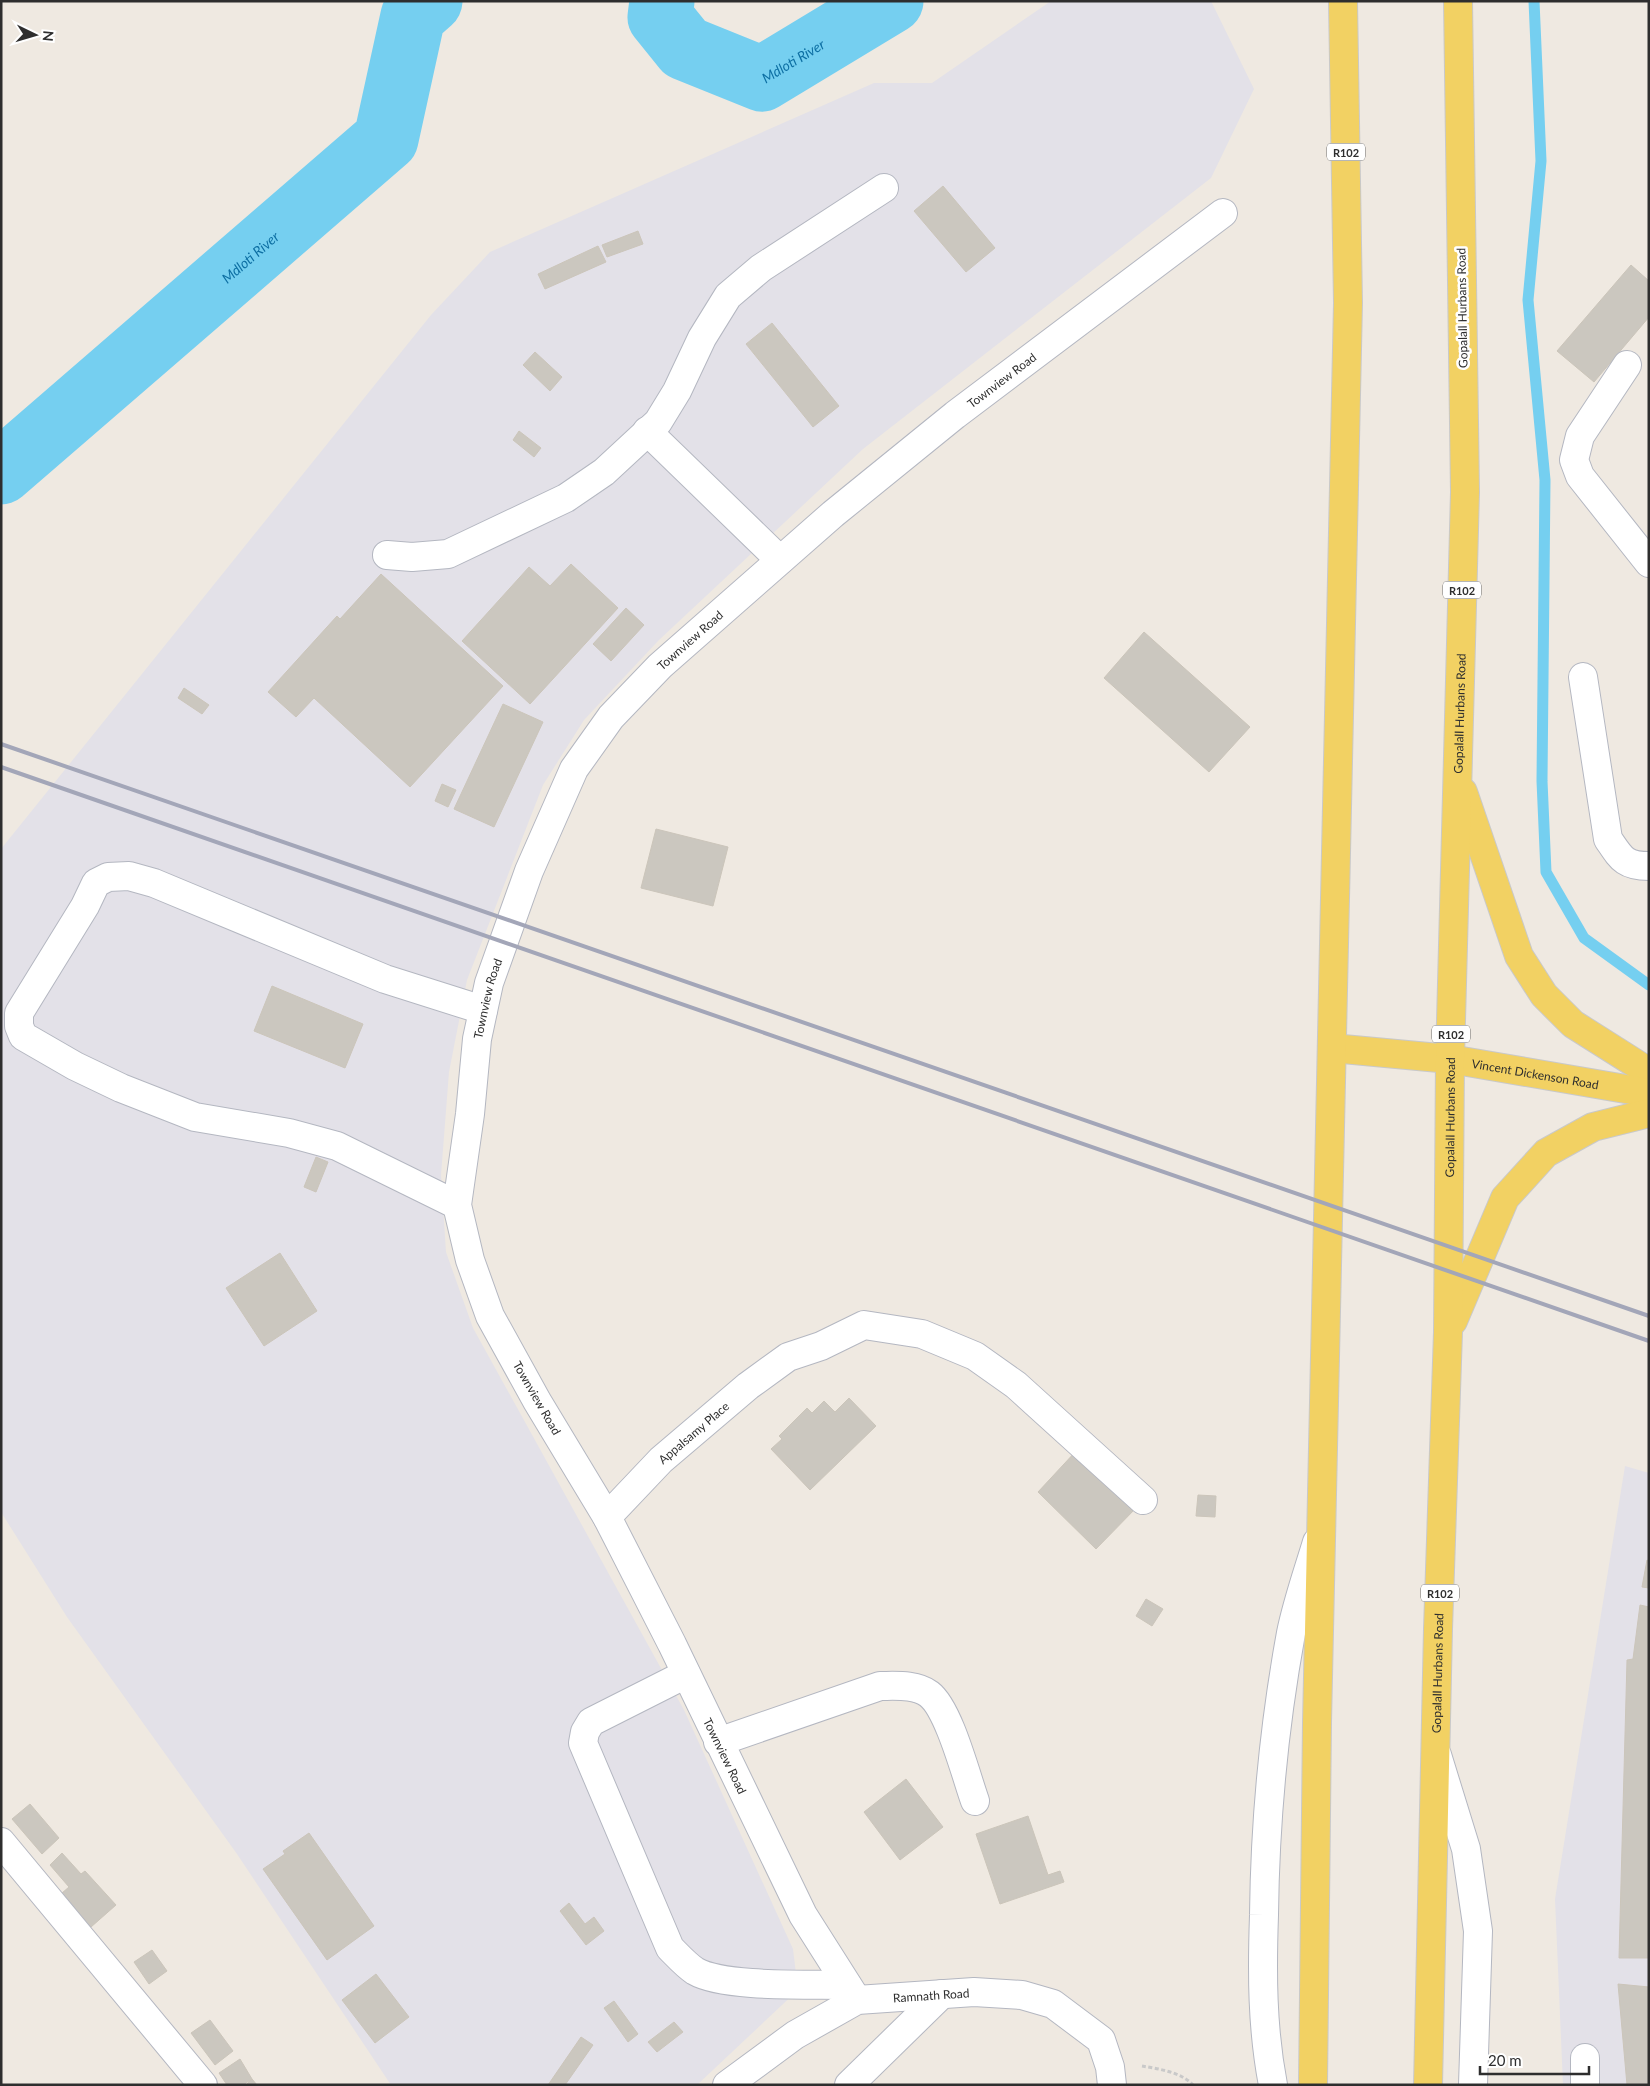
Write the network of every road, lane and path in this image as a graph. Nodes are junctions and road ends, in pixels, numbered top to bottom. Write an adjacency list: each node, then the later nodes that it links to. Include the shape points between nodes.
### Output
1 (1342, 1): 14 (main road, R102, via 1348,303)
2 (1458, 1): 11 (main road, Gopalall Hurbans Road / R102, via 1465,492)
3 (884, 188): 6 (street, via 761,268 728,296 702,338 677,391 658,422)
4 (1223, 213): 8 (street, Townview Road, via 954,415)
5 (1628, 365): 9 (street, via 1580,436 1574,460 1580,476)
6 (648, 431): 7 (street, via 604,472 566,498 457,550 448,554 412,557); 8 (street)
7 (387, 555)
8 (780, 560): 13 (street, Townview Road, via 660,666 611,717 574,769 529,870 489,982)
9 (1649, 563)
10 (1583, 677): 12 (street, via 1608,839 1620,857 1633,866)
11 (1457, 774): 15 (main road, Gopalall Hurbans Road / R102); 16 (main road, via 1519,956 1544,995 1574,1024)
12 (1649, 866)
13 (483, 1010): 19 (street, Townview Road); 19 (street, via 385,979 154,883 129,876 108,877 96,883 19,1013 23,1036 121,1088 195,1117 289,1133 337,1146)
14 (1332, 1048): 15 (main road, Vincent Dickenson Road); 23 (main road, R102)
15 (1450, 1059): 17 (main road, Vincent Dickenson Road); 20 (main road, Gopalall Hurbans Road / R102)
16 (1649, 1072)
17 (1649, 1093)
18 (1649, 1113): 20 (main road, via 1593,1127 1546,1153 1522,1178 1505,1198)
19 (457, 1205): 22 (street, Townview Road, via 470,1260 490,1316 537,1401)
20 (1448, 1332): 26 (main road, Gopalall Hurbans Road / R102)
21 (1143, 1500): 22 (street, Appalsamy Place, via 1016,1385 975,1356 922,1334 864,1325 821,1346 788,1357 748,1386 669,1453)
22 (608, 1517): 24 (street, Townview Road)
23 (1321, 1526): 36 (street, via 1291,1632 1270,1800 1264,1870 1262,1979 1265,2045); 37 (main road, R102)
24 (686, 1674): 25 (street, Townview Road); 29 (street, via 591,1722 583,1743 670,1948 696,1972 720,1979)
25 (718, 1742): 27 (street, via 880,1686 907,1686 929,1694 945,1716); 29 (street, Townview Road, via 803,1915)
26 (1436, 1751): 38 (main road, Gopalall Hurbans Road / R102); 39 (street, via 1466,1849 1478,1931)
27 (975, 1801)
28 (1, 1842): 32 (street)
29 (852, 1993): 30 (street, Ramnath Road); 33 (street, Ramnath Road)
30 (942, 1994): 31 (street, Ramnath Road, via 1004,1993 1053,2004 1101,2040); 34 (street)
31 (1109, 2072): 35 (path, via 1161,2069 1188,2079)
32 (203, 2085)
33 (727, 2085)
34 (850, 2085)
35 (1193, 2085)
36 (1273, 2085)
37 (1313, 2085)
38 (1428, 2085)
39 (1473, 2085)

